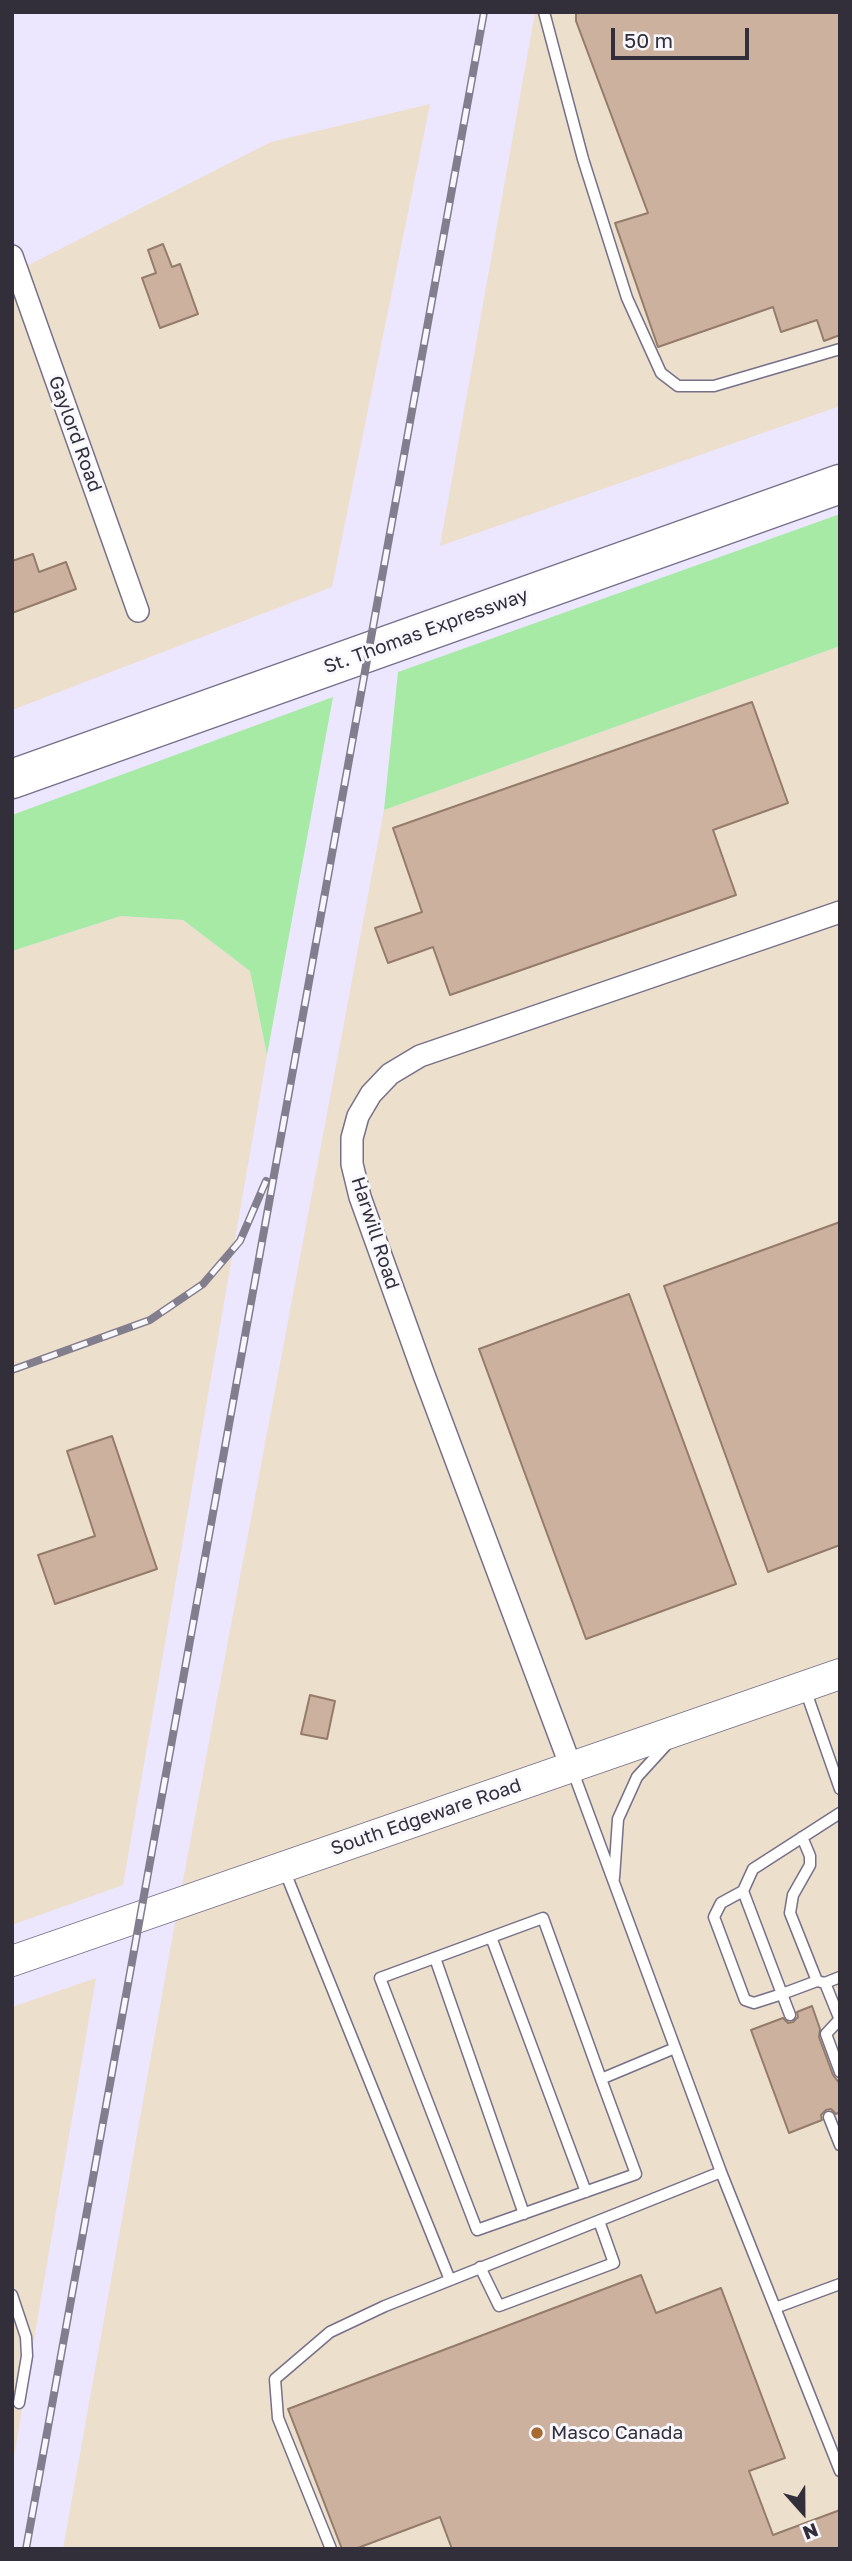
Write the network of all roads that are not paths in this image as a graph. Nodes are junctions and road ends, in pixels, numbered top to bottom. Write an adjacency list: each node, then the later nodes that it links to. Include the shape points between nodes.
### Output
1 (544, 12): 3 (lane, via 583,159 627,298 661,373 678,386 714,387)
2 (12, 256): 5 (street, Gaylord Road)
3 (840, 349)
4 (840, 484): 6 (highway, St. Thomas Expressway)
5 (138, 611)
6 (12, 779)
7 (840, 912): 11 (street, Harwill Road, via 419,1056 390,1074 358,1116 352,1164 360,1197)
8 (840, 1674): 9 (main road, South Edgeware Road)
9 (804, 1686): 10 (main road, South Edgeware Road); 12 (lane)
10 (680, 1729): 11 (main road, South Edgeware Road); 16 (lane, via 637,1777 618,1819)
11 (571, 1767): 15 (main road, South Edgeware Road); 16 (lane)
12 (840, 1789)
13 (840, 1813): 14 (lane)
14 (802, 1837): 17 (lane, via 753,1869); 22 (lane, via 810,1865 793,1895 790,1913)
15 (283, 1866): 20 (main road, South Edgeware Road); 36 (lane)
16 (614, 1885): 26 (lane)
17 (743, 1891): 23 (lane); 23 (lane, via 722,1903 714,1917 745,2000 754,2004)
18 (491, 1937): 19 (lane); 28 (lane, via 543,1918); 32 (lane)
19 (435, 1958): 33 (lane); 33 (lane, via 380,1978 477,2230)
20 (12, 1961)
21 (840, 1977): 22 (lane)
22 (821, 1982): 23 (lane); 25 (lane)
23 (782, 1994): 24 (lane)
24 (790, 2015)
25 (839, 2015): 27 (lane, via 825,2034)
26 (674, 2048): 28 (lane); 31 (lane)
27 (840, 2073)
28 (601, 2079): 32 (lane, via 636,2174)
29 (829, 2116): 30 (lane)
30 (840, 2145)
31 (720, 2172): 34 (lane); 39 (lane)
32 (586, 2192): 33 (lane)
33 (524, 2214)
34 (599, 2221): 35 (lane); 35 (lane, via 614,2263 499,2306)
35 (480, 2267): 36 (lane)
36 (450, 2280): 42 (lane, via 330,2332 275,2379 278,2418)
37 (840, 2284): 39 (lane)
38 (12, 2295): 40 (lane, via 26,2337)
39 (775, 2308): 41 (lane)
40 (19, 2403)
41 (840, 2471)
42 (331, 2549)

